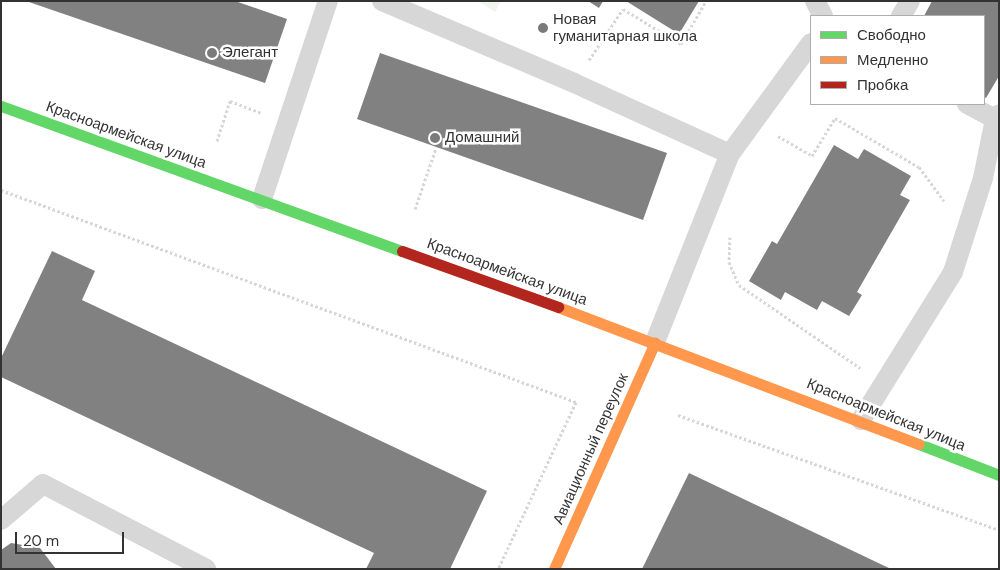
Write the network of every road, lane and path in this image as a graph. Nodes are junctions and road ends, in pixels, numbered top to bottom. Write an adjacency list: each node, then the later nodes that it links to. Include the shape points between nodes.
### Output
1 (328, 1): 12 (lane)
2 (382, 1): 7 (lane)
3 (706, 1): 7 (path, via 681,44 623,10)
4 (910, 1): 5 (lane)
5 (902, 15)
6 (810, 44): 11 (lane)
7 (574, 83): 15 (lane)
8 (970, 105): 10 (lane)
9 (1, 106): 17 (street, Красноармейская улица)
10 (997, 117): 20 (lane)
11 (754, 121): 15 (lane); 20 (path, via 812,156 835,118 920,167)
12 (288, 124): 13 (path, via 230,101); 17 (lane)
13 (217, 141)
14 (436, 148): 18 (path)
15 (730, 154): 21 (lane)
16 (1, 190): 29 (path, via 576,402)
17 (262, 199): 21 (street, Красноармейская улица)
18 (415, 210)
19 (730, 232): 22 (path, via 729,262 739,285)
20 (966, 232): 22 (lane, via 953,272)
21 (655, 342): 24 (street, Красноармейская улица); 30 (street, Авиационный переулок)
22 (883, 384): 24 (lane)
23 (678, 415): 27 (path)
24 (861, 420): 25 (street, Красноармейская улица)
25 (999, 475)
26 (1, 520): 28 (lane, via 43,484)
27 (999, 530)
28 (206, 569)
29 (498, 569)
30 (554, 569)

